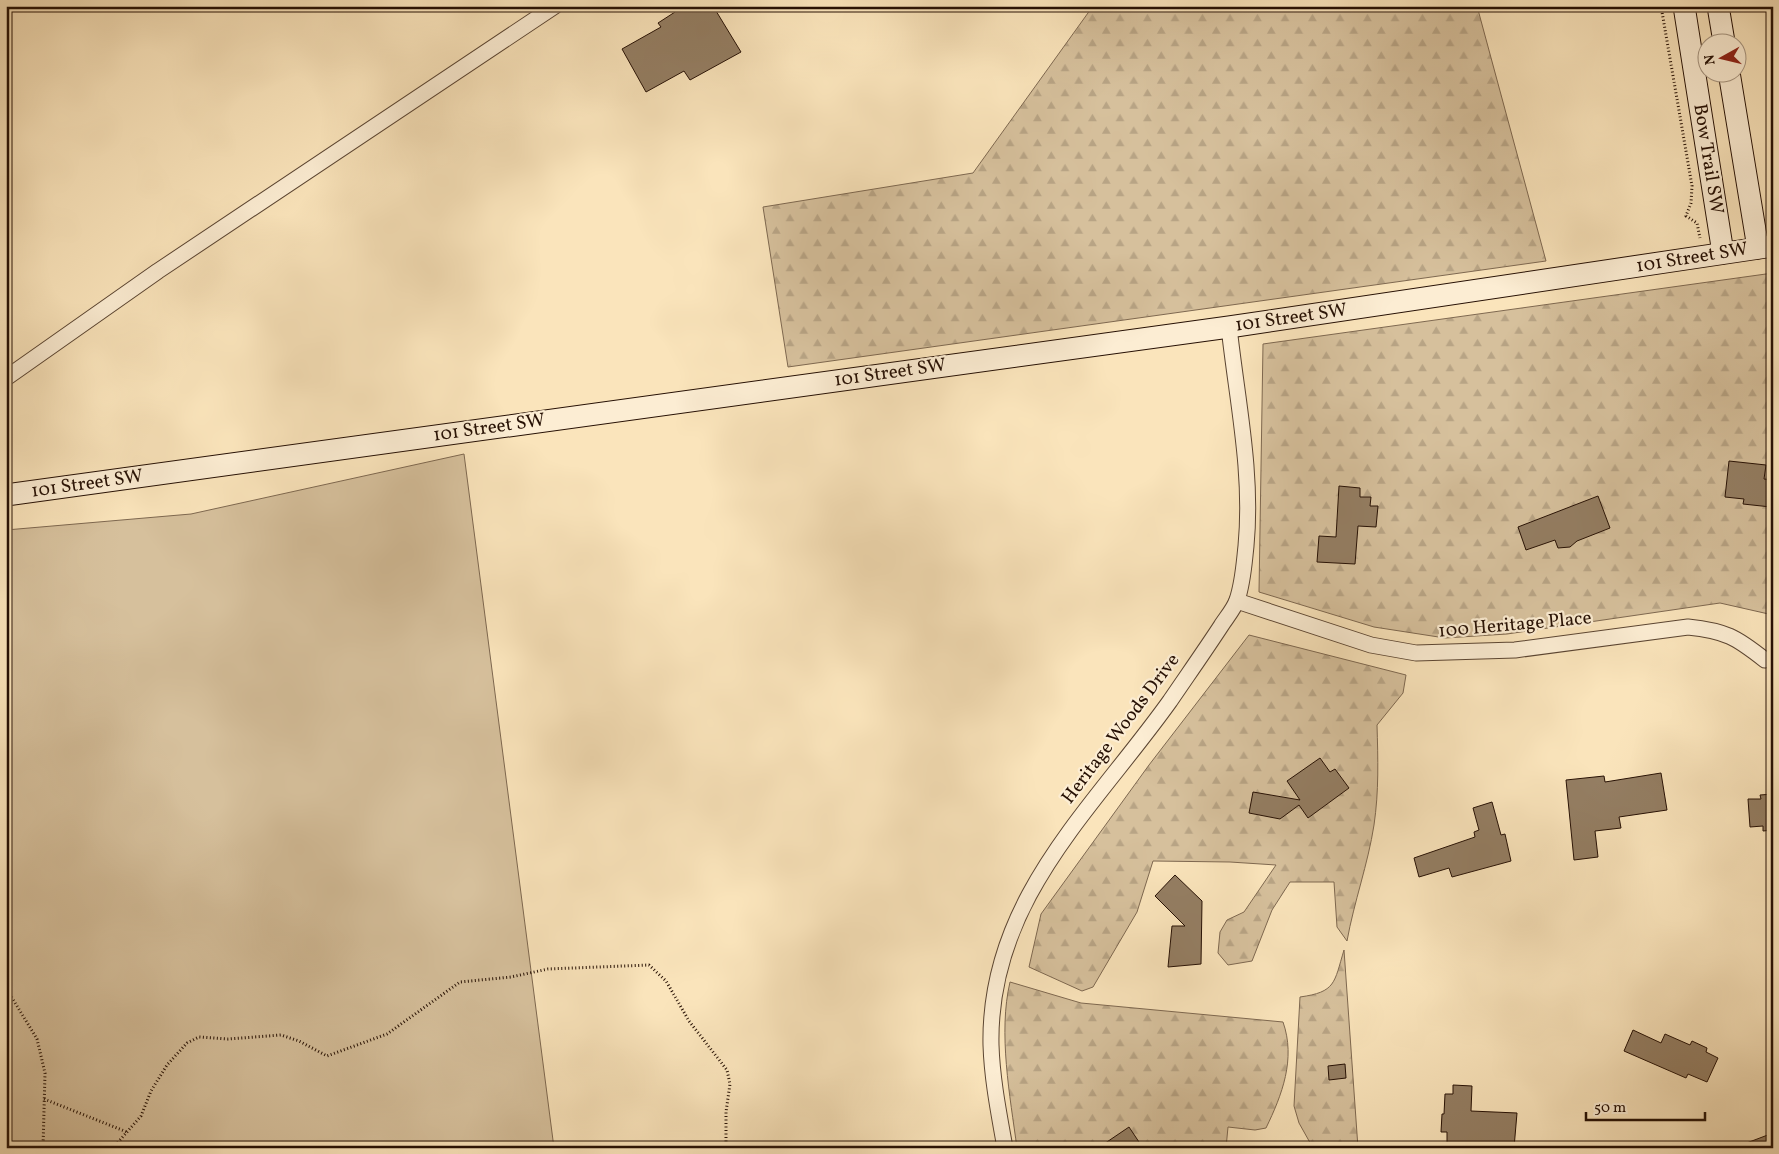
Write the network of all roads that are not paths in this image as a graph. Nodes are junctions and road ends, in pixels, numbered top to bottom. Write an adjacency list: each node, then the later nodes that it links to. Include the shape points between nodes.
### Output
1 (555, 6): 9 (street)
2 (1684, 6): 7 (street, Bow Trail SW)
3 (1718, 6): 4 (street)
4 (1722, 32)
5 (1731, 82): 6 (street, Bow Trail SW)
6 (1765, 247): 7 (street, 101 Street SW)
7 (1713, 255): 8 (street, 101 Street SW)
8 (1229, 327): 10 (street, 101 Street SW); 11 (street, Heritage Woods Drive, via 1242,415 1249,510)
9 (6, 378)
10 (6, 495)
11 (1237, 601): 12 (street, 100 Heritage Place, via 1371,645 1416,653 1515,650 1688,627 1736,637); 13 (street, Heritage Woods Drive, via 1156,720 1055,851 1033,885 1015,923 996,988 992,1030 995,1085)
12 (1765, 660)
13 (1005, 1148)

